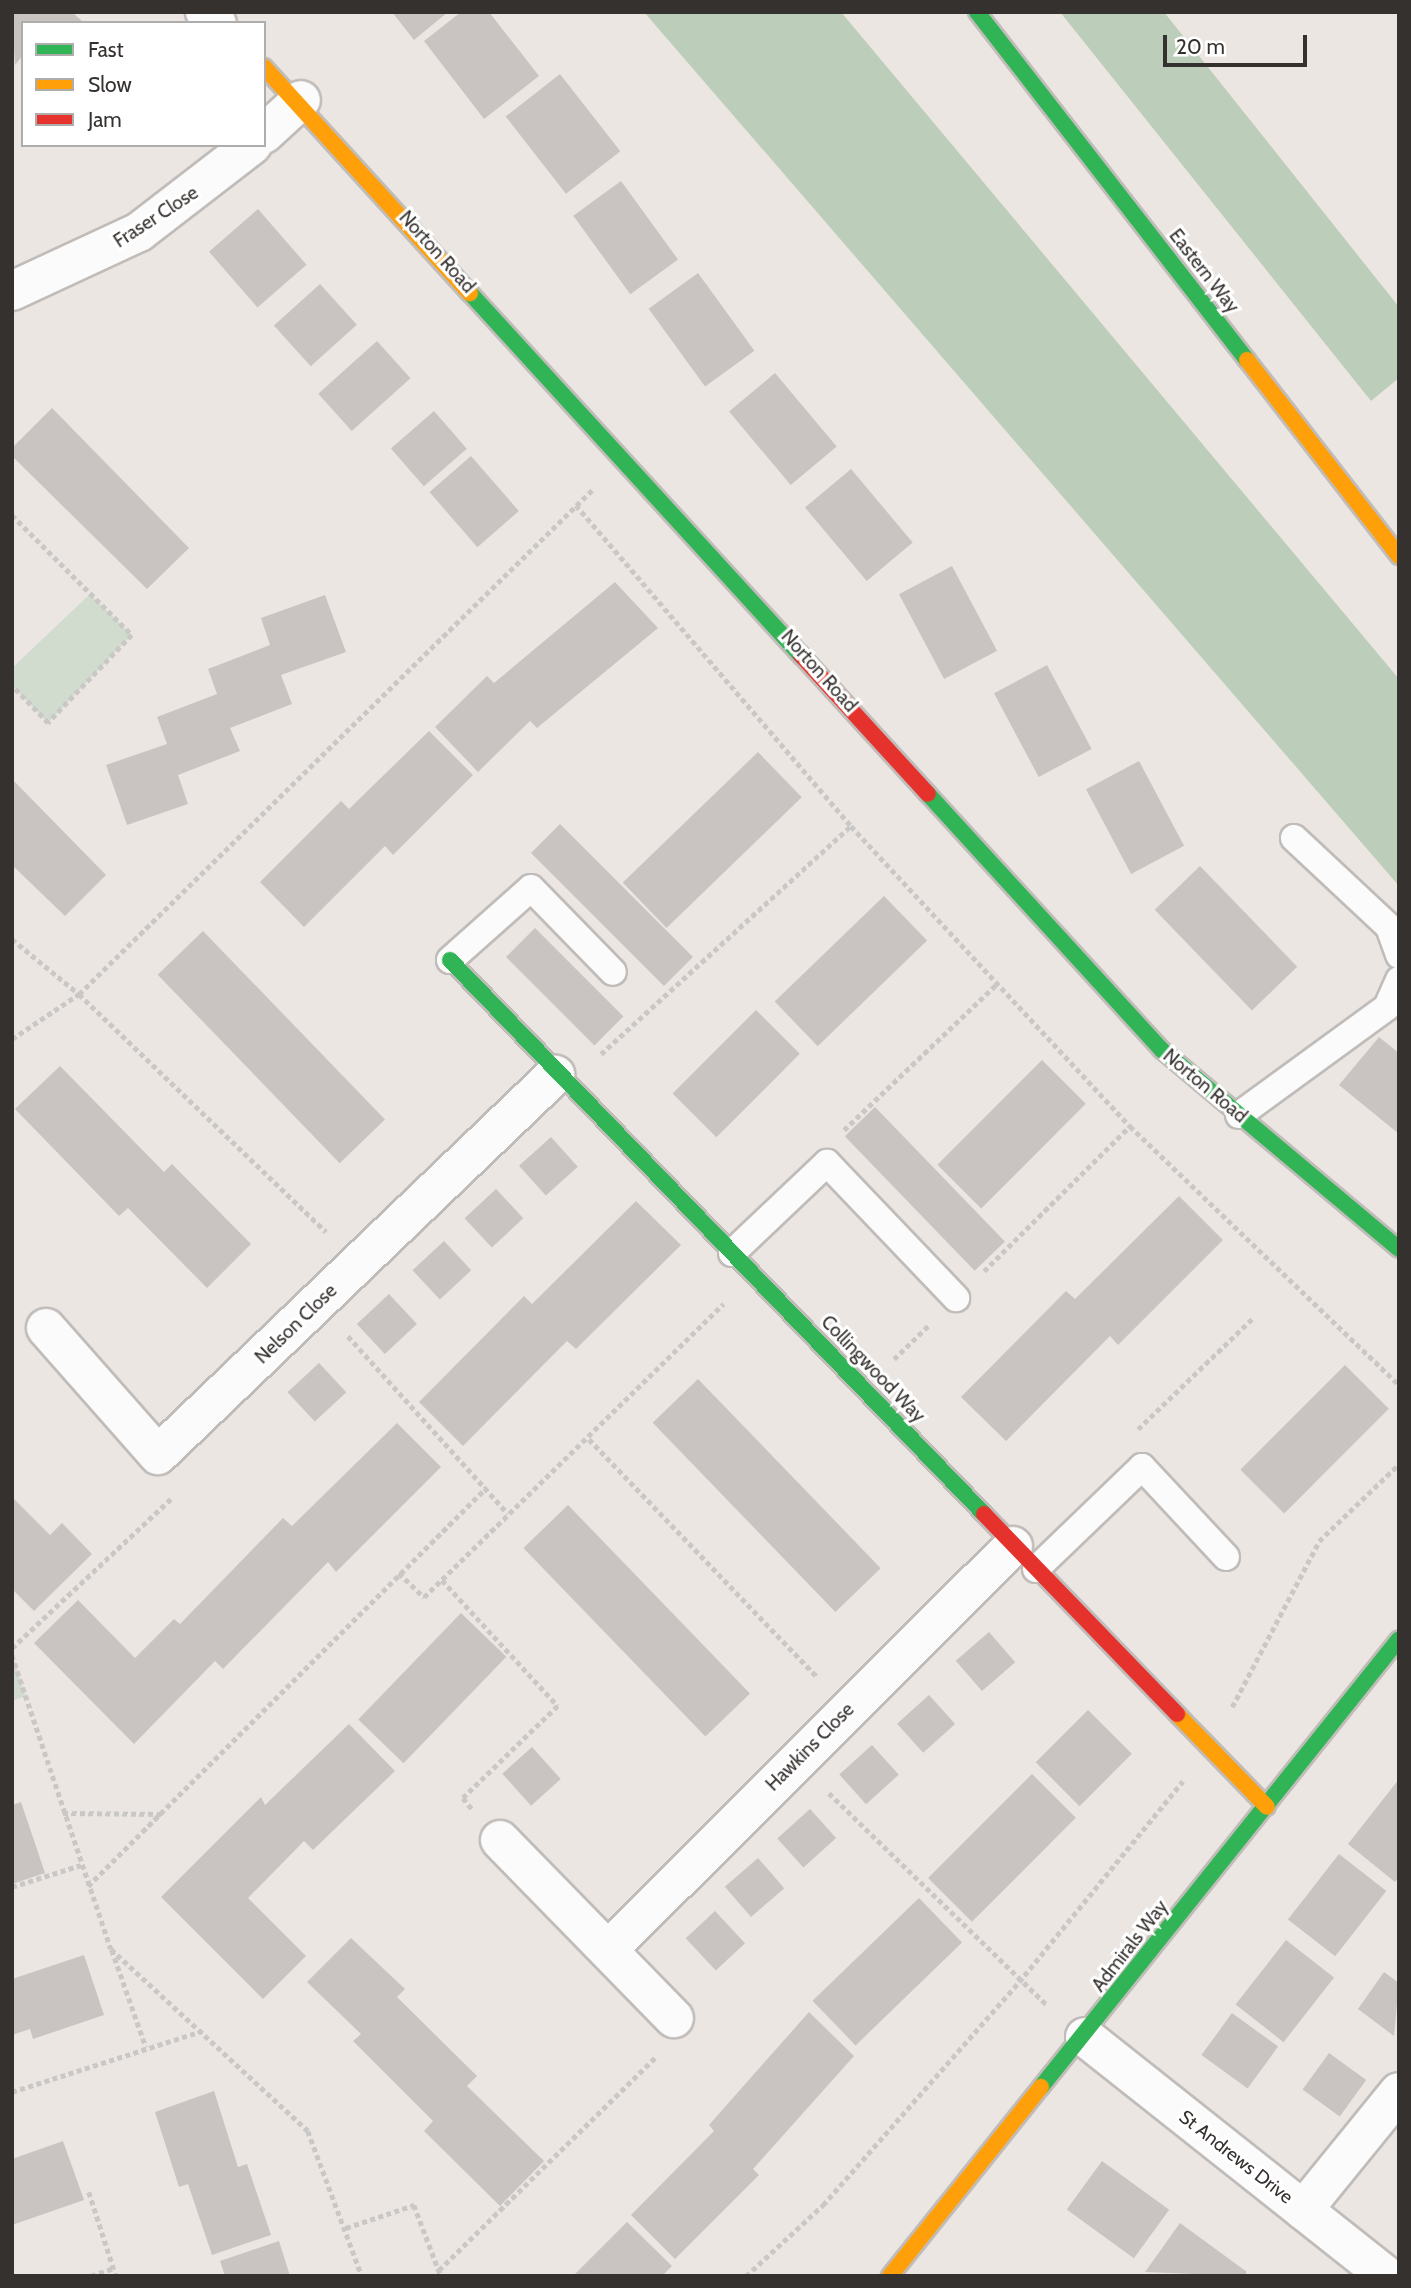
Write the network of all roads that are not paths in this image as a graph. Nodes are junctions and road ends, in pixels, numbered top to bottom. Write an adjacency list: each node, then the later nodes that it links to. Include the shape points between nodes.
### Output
1 (977, 12): 7 (street, Eastern Way)
2 (266, 68): 3 (street, Norton Road)
3 (300, 100): 4 (street); 14 (street, Norton Road, via 1162,1050)
4 (266, 132)
5 (249, 147): 6 (street, Fraser Close, via 139,232)
6 (12, 290)
7 (1399, 556)
8 (1294, 838): 9 (lane, via 1389,927)
9 (1399, 954)
10 (450, 960): 11 (lane, via 531,888); 13 (street, Collingwood Way)
11 (613, 972)
12 (1399, 980): 14 (lane, via 1387,1007)
13 (561, 1080): 16 (street, Collingwood Way); 18 (street, Nelson Close, via 158,1455)
14 (1239, 1115): 15 (street, Norton Road)
15 (1399, 1249)
16 (732, 1253): 17 (lane, via 827,1163); 20 (street, Collingwood Way)
17 (956, 1298)
18 (46, 1328)
19 (1226, 1557): 20 (lane, via 1142,1467)
20 (1025, 1558): 22 (street, Collingwood Way); 24 (street, Hawkins Close, via 848,1709)
21 (1399, 1639): 22 (street, Admirals Way)
22 (1267, 1807): 26 (street, Admirals Way)
23 (500, 1840): 24 (street)
24 (608, 1950): 25 (street)
25 (674, 2018)
26 (1085, 2038): 28 (street, St Andrews Drive); 30 (street, Admirals Way)
27 (1399, 2092): 28 (street)
28 (1303, 2210): 29 (street, St Andrews Drive)
29 (1365, 2269)
30 (890, 2276)

